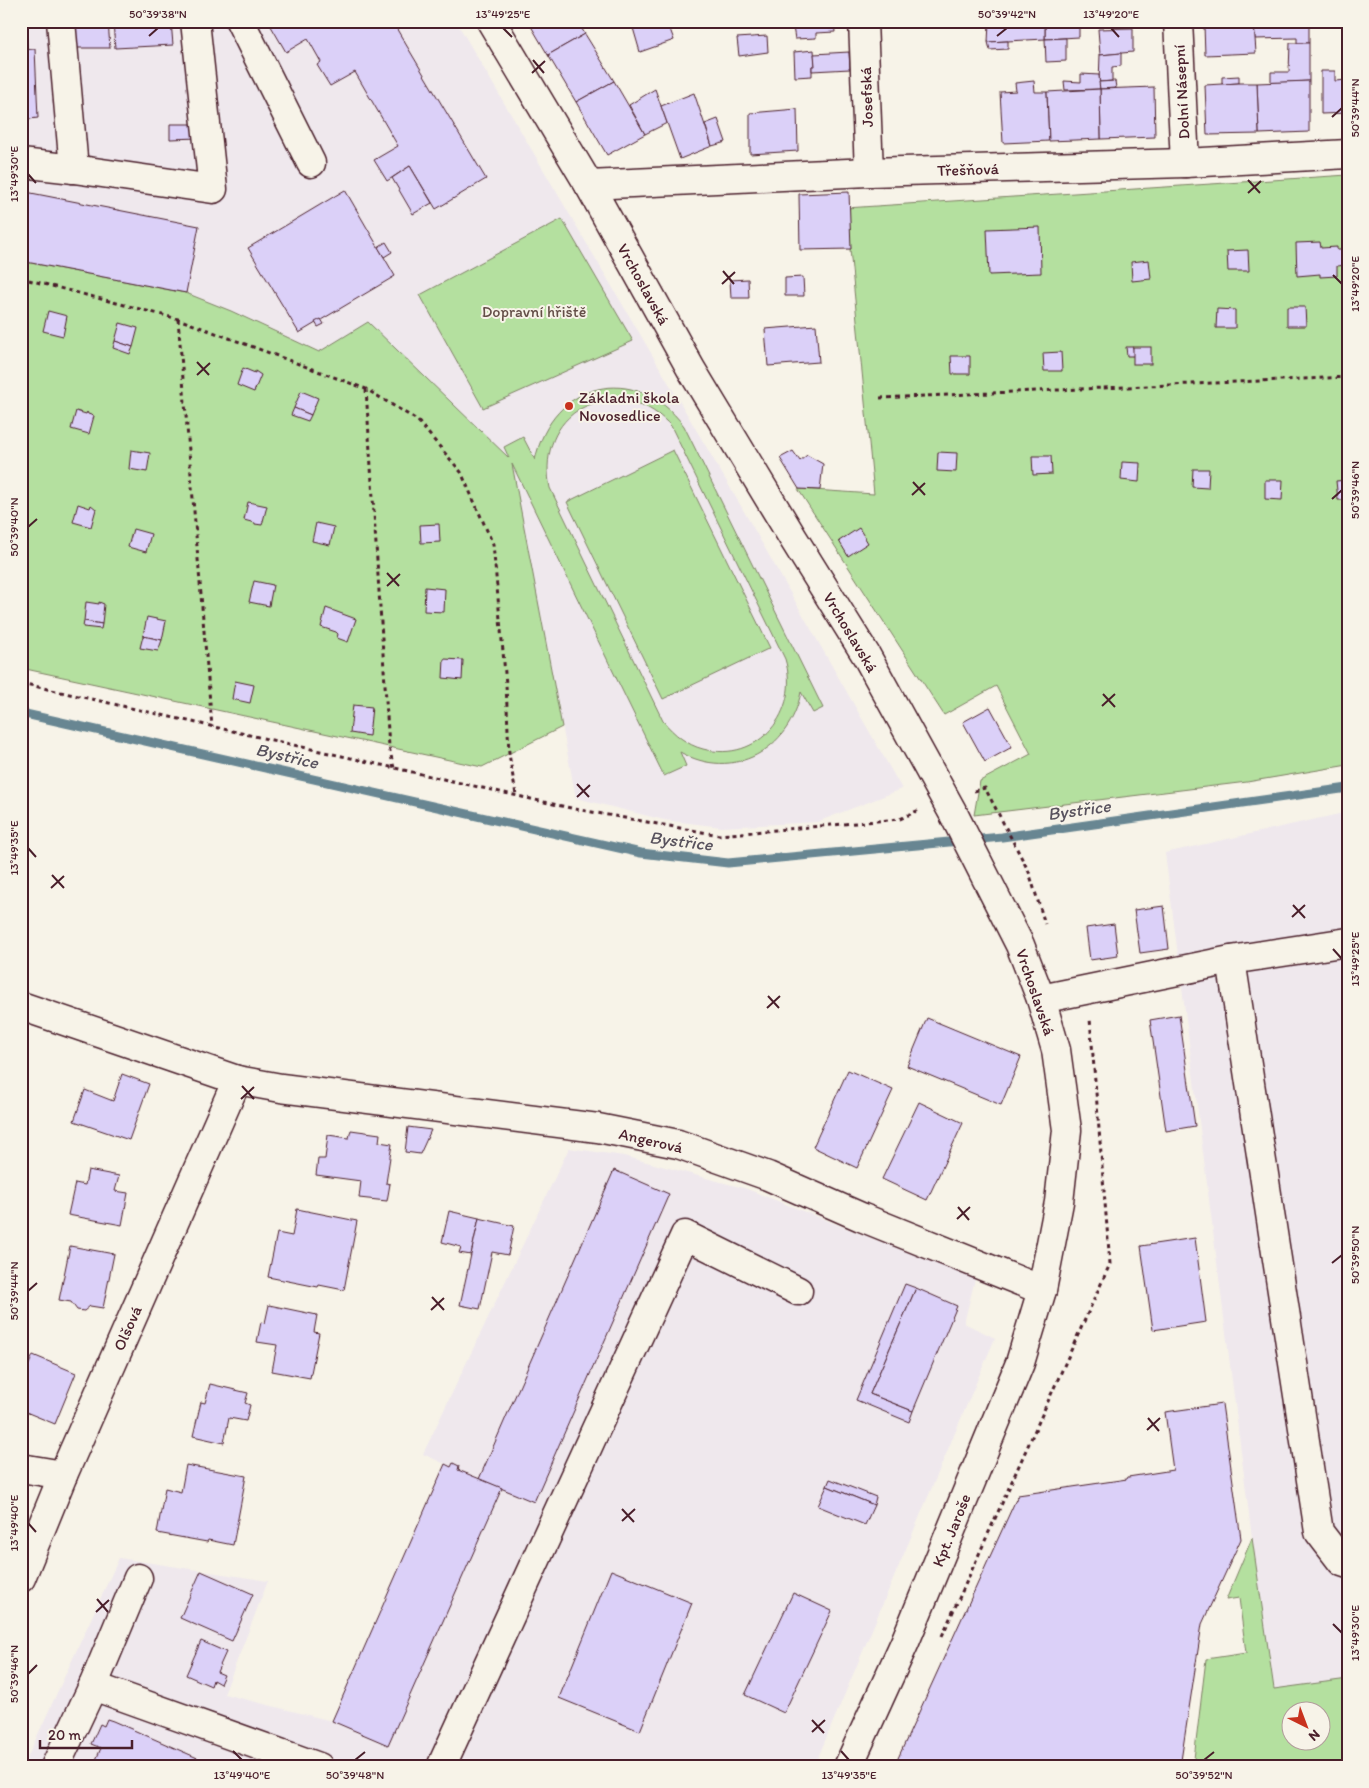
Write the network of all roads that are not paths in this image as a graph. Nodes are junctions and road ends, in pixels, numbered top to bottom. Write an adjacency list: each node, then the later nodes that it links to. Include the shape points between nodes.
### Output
1 (60, 21): 11 (street)
2 (196, 21): 11 (street, via 214,189)
3 (240, 21): 9 (street)
4 (491, 21): 13 (street, Vrchoslavská)
5 (863, 21): 12 (street, Josefská)
6 (1178, 21): 10 (street, Dolní Násepní)
7 (1348, 154): 10 (street, Třešňová)
8 (21, 163): 11 (street)
9 (311, 163)
10 (1185, 163): 12 (street, Třešňová)
11 (74, 168)
12 (870, 172): 13 (street, Třešňová)
13 (588, 185): 16 (street, Vrchoslavská, via 691,369 866,655 985,876 1020,945)
14 (1348, 942): 15 (street)
15 (1231, 960): 16 (street); 23 (street, via 1318,1532 1342,1562)
16 (1041, 999): 19 (street, Vrchoslavská, via 1056,1050 1067,1130 1059,1202)
17 (21, 1006): 18 (street, Angerová)
18 (237, 1080): 19 (street, Angerová, via 598,1128 678,1144 768,1176); 22 (street, Olšová)
19 (1042, 1290): 30 (street, Kpt. Jaroše, via 1020,1363 905,1642)
20 (798, 1291): 29 (street, via 685,1235)
21 (21, 1468): 22 (street)
22 (63, 1475): 24 (street, Olšová)
23 (1348, 1564)
24 (21, 1578)
25 (138, 1578): 26 (street)
26 (93, 1686): 27 (street); 28 (street)
27 (55, 1767)
28 (319, 1767)
29 (441, 1767)
30 (848, 1767)

